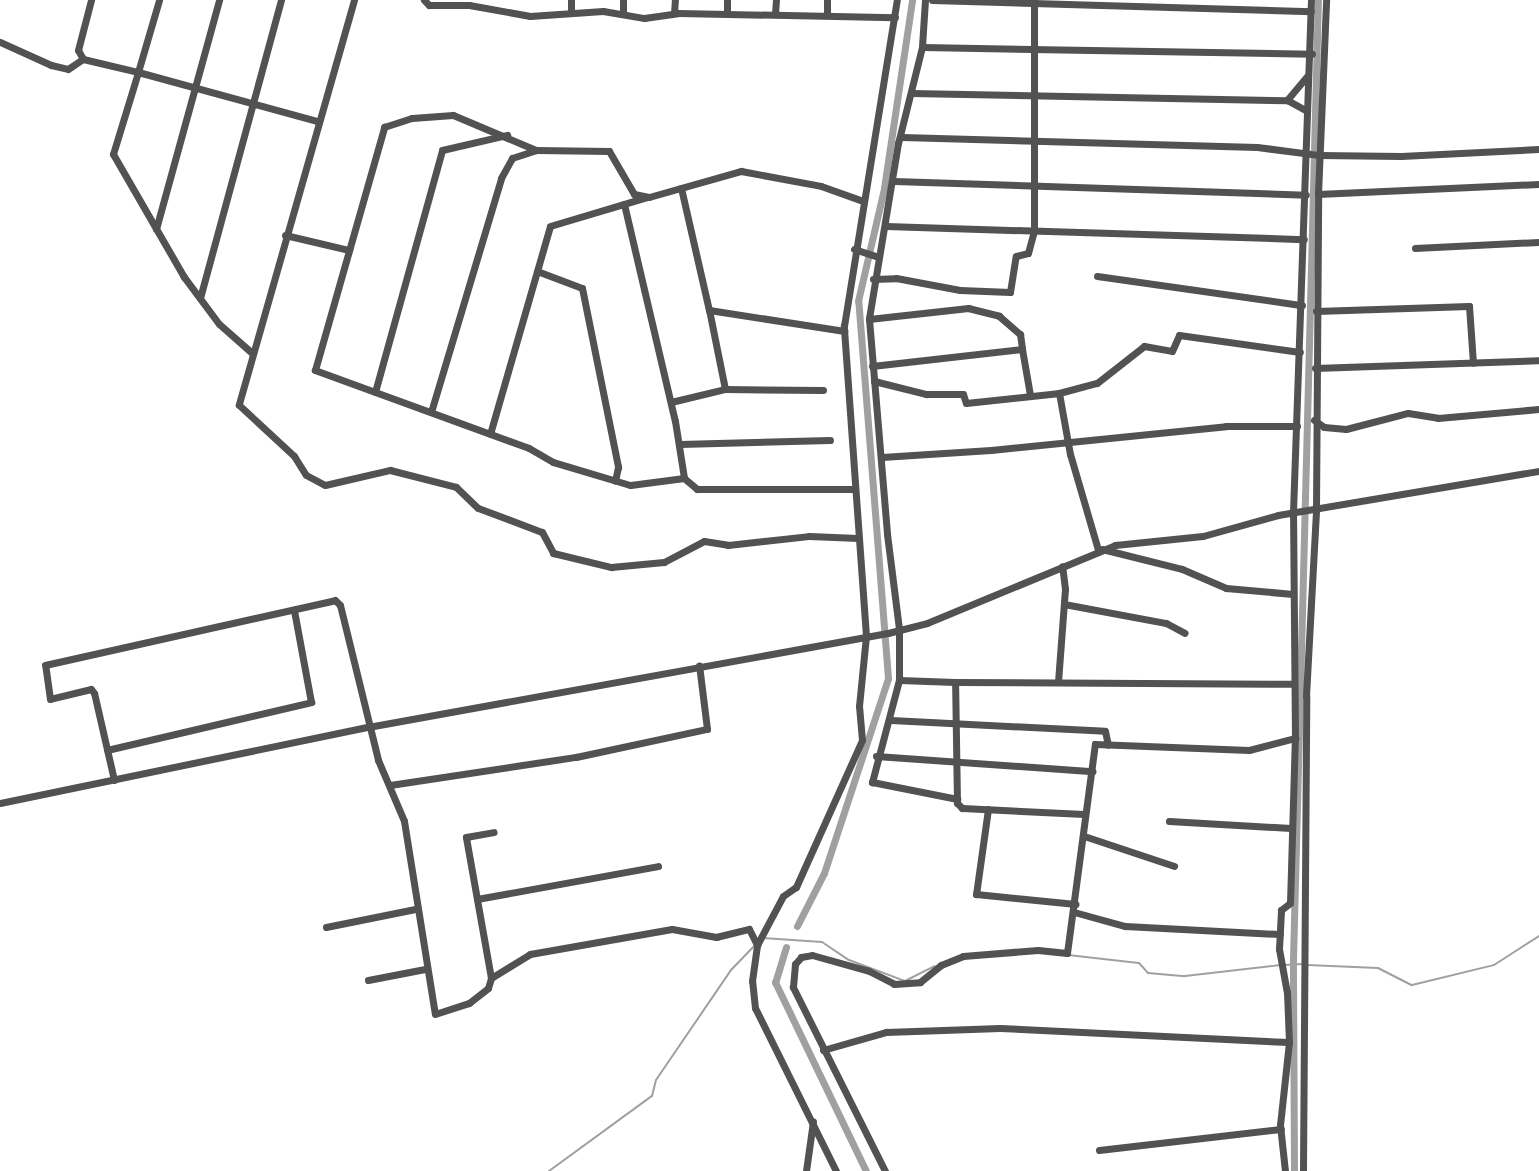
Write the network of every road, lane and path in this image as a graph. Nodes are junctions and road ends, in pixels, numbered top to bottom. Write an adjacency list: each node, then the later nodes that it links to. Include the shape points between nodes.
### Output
1 (92, 0): 31 (street, via 78,50)
2 (159, 0): 32 (street)
3 (219, 0): 34 (street)
4 (281, 0): 38 (street)
5 (354, 0): 40 (street)
6 (424, 0): 20 (street, via 429,5 469,5 530,16)
7 (571, 0): 20 (street)
8 (623, 0): 21 (street)
9 (674, 0): 22 (street)
10 (727, 0): 23 (street)
11 (776, 0): 24 (street)
12 (827, 0): 25 (street)
13 (897, 0): 26 (street)
14 (925, 0): 28 (street)
15 (932, 0): 18 (street)
16 (1311, 0): 19 (street)
17 (1326, 0): 47 (street)
18 (1034, 2): 19 (street); 29 (street)
19 (1311, 11): 30 (street)
20 (571, 12): 21 (street)
21 (623, 12): 22 (street, via 644,18)
22 (674, 13): 23 (street)
23 (727, 14): 24 (street)
24 (775, 14): 25 (street)
25 (827, 14): 26 (street)
26 (894, 17): 55 (street)
27 (0, 42): 31 (street, via 51,65 68,68)
28 (922, 47): 29 (street); 35 (street)
29 (1034, 50): 30 (street); 36 (street)
30 (1312, 54): 33 (street)
31 (83, 60): 32 (street)
32 (138, 72): 34 (street); 58 (street, via 113,154)
33 (1307, 76): 37 (street); 39 (street)
34 (195, 88): 38 (street); 58 (street)
35 (911, 93): 36 (street); 42 (street)
36 (1034, 96): 37 (street); 43 (street)
37 (1287, 100): 39 (street)
38 (253, 104): 40 (street); 70 (street)
39 (1306, 111): 46 (street)
40 (317, 121): 60 (street)
41 (507, 135): 45 (street); 65 (street, via 454,115 412,118 384,127); 86 (street, via 442,150)
42 (902, 137): 43 (street); 48 (street)
43 (1035, 142): 46 (street); 51 (street)
44 (1539, 149): 47 (street, via 1401,156)
45 (536, 150): 54 (street, via 610,151 634,194); 91 (street, via 512,158 501,178)
46 (1306, 150): 47 (street); 52 (street)
47 (1319, 155): 53 (street)
48 (894, 181): 51 (street); 57 (street)
49 (1539, 184): 53 (street)
50 (681, 188): 54 (street); 55 (street, via 741,171 822,186); 72 (street)
51 (1032, 188): 52 (street); 59 (street)
52 (1306, 194): 61 (street)
53 (1318, 194): 73 (street)
54 (649, 196): 56 (street)
55 (863, 201): 64 (street)
56 (624, 204): 67 (street, via 550,226); 89 (street)
57 (886, 226): 59 (street); 66 (street)
58 (156, 229): 70 (street)
59 (1034, 231): 61 (street); 69 (street, via 1028,253 1016,256 1010,292 960,290 896,278)
60 (285, 235): 65 (street); 78 (street)
61 (1304, 239): 71 (street)
62 (1539, 242): 63 (street)
63 (1415, 248)
64 (854, 249): 66 (street); 75 (street)
65 (349, 250): 86 (street, via 315,370)
66 (876, 256): 69 (street)
67 (537, 271): 94 (street); 101 (street, via 582,288 618,467)
68 (1097, 276): 71 (street)
69 (873, 279): 74 (street)
70 (200, 298): 78 (street, via 219,324)
71 (1302, 305): 77 (street)
72 (710, 310): 75 (street); 84 (street)
73 (1316, 311): 80 (street, via 1469,306); 82 (street)
74 (869, 320): 76 (street, via 968,308 999,316 1020,334); 81 (street)
75 (844, 331): 102 (street)
76 (1022, 349): 81 (street); 88 (street)
77 (1300, 352): 87 (street, via 1179,335 1172,351 1144,346 1097,383); 93 (street)
78 (252, 353): 105 (street, via 239,405 294,456 306,475 325,485 390,470 456,487 478,508 542,532 553,553 611,567 664,562 704,541 728,544 809,536)
79 (1539, 360): 80 (street)
80 (1474, 363): 82 (street)
81 (872, 366): 83 (street)
82 (1315, 368): 92 (street)
83 (874, 381): 88 (street, via 926,394 963,394 966,403); 98 (street)
84 (725, 390): 85 (street); 89 (street)
85 (824, 390)
86 (375, 392): 91 (street)
87 (1059, 393): 88 (street); 96 (street)
88 (1030, 395)
89 (671, 402): 97 (street)
90 (1539, 409): 92 (street, via 1438,418 1408,413 1352,429 1324,427)
91 (431, 412): 94 (street)
92 (1314, 420): 103 (street)
93 (1297, 426): 96 (street, via 1226,426); 104 (street)
94 (490, 434): 101 (street, via 553,462)
95 (830, 440): 97 (street)
96 (1069, 442): 98 (street); 106 (street)
97 (680, 444): 100 (street)
98 (882, 456): 111 (street)
99 (1539, 471): 103 (street)
100 (684, 478): 101 (street, via 630,485); 102 (street, via 697,489)
101 (615, 481)
102 (854, 489): 105 (street)
103 (1312, 510): 104 (street); 159 (street, via 1306,696)
104 (1294, 512): 106 (street, via 1203,536); 108 (street)
105 (858, 538): 113 (street)
106 (1100, 550): 107 (street); 108 (street, via 1182,569 1226,588)
107 (1062, 566): 109 (street); 111 (street, via 927,623)
108 (1293, 594): 118 (street)
109 (1064, 604): 112 (street, via 1166,623); 117 (street)
110 (294, 610): 121 (street, via 335,600 340,605); 124 (street, via 311,702); 124 (street, via 45,665 50,699 91,689)
111 (900, 629): 113 (street); 115 (street)
112 (1185, 633)
113 (870, 635): 114 (street); 146 (street, via 859,706 862,740 796,887 784,896)
114 (699, 665): 121 (street); 129 (street, via 707,729 576,757)
115 (899, 680): 116 (street); 119 (street)
116 (954, 682): 117 (street); 120 (street)
117 (1058, 682): 118 (street)
118 (1293, 684): 122 (street)
119 (891, 720): 120 (street); 125 (street)
120 (955, 724): 123 (street, via 1105,731); 126 (street)
121 (368, 727): 128 (street); 129 (street)
122 (1294, 738): 123 (street, via 1249,750); 135 (street)
123 (1108, 745): 127 (street, via 1095,744)
124 (108, 750): 128 (street)
125 (876, 756): 126 (street); 130 (street, via 872,782)
126 (959, 763): 127 (street); 130 (street)
127 (1092, 771): 133 (street)
128 (114, 780): 131 (street)
129 (390, 785): 142 (street, via 404,821)
130 (958, 799): 132 (street, via 962,808)
131 (1, 802)
132 (988, 809): 133 (street); 141 (street, via 976,894)
133 (1084, 814): 137 (street, via 1088,816)
134 (1169, 821): 135 (street)
135 (1291, 828): 145 (street, via 1290,903 1281,910)
136 (494, 832): 140 (street, via 466,837)
137 (1084, 836): 139 (street); 141 (street)
138 (658, 866): 140 (street)
139 (1174, 866)
140 (477, 899): 148 (street)
141 (1075, 904): 143 (street)
142 (415, 909): 144 (street); 147 (street)
143 (1074, 912): 145 (street, via 1125,926); 151 (street, via 1067,953 1038,950 963,956 941,965 920,982 894,984 869,971 812,955 801,957 795,964 793,987)
144 (326, 927)
145 (1280, 934): 150 (street)
146 (757, 946): 148 (street, via 749,929 716,937 672,929 530,954); 152 (street, via 752,981 755,1008)
147 (425, 969): 148 (street, via 435,1014 469,1003 488,988); 149 (street)
148 (491, 978)
149 (368, 980)
150 (1289, 1042): 151 (street, via 1000,1028 886,1032); 153 (street)
151 (823, 1050): 157 (street)
152 (813, 1121): 155 (street); 156 (street)
153 (1281, 1129): 154 (street); 158 (street)
154 (1100, 1150)
155 (806, 1171)
156 (836, 1171)
157 (886, 1171)
158 (1285, 1171)
159 (1303, 1171)

